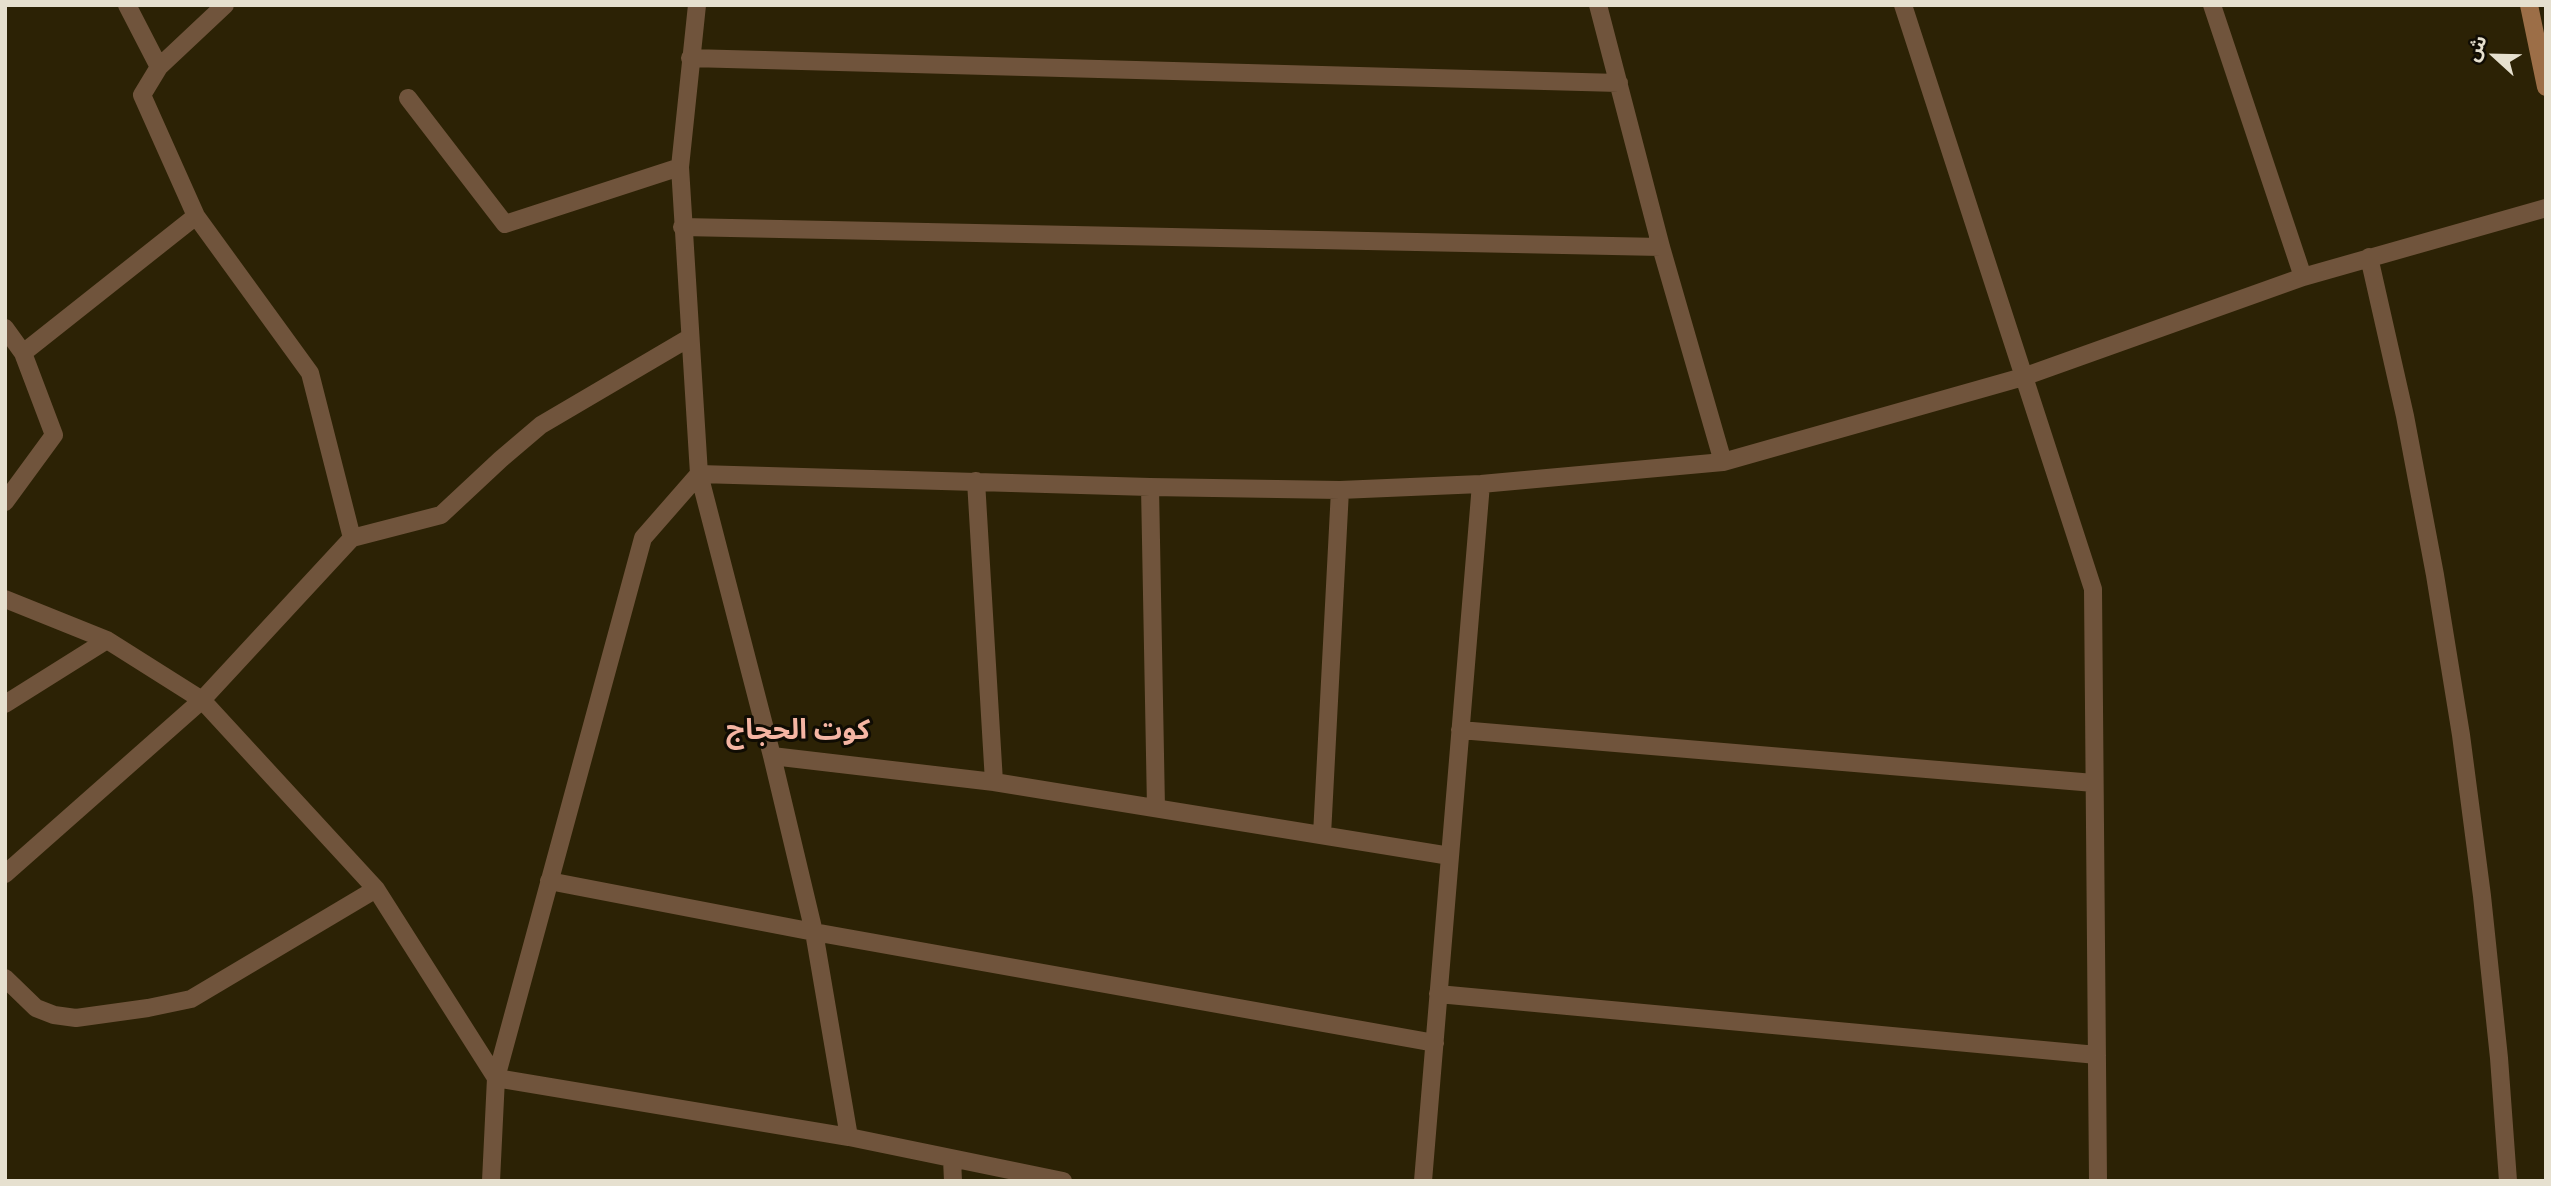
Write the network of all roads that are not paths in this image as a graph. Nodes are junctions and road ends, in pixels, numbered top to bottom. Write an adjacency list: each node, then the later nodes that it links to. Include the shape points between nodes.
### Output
1 (127, 5): 9 (street)
2 (225, 5): 9 (street)
3 (696, 5): 8 (street)
4 (1598, 5): 10 (street)
5 (1903, 5): 23 (street)
6 (2212, 5): 19 (street)
7 (2529, 5): 11 (main road)
8 (690, 58): 10 (street); 13 (street)
9 (159, 67): 15 (street, via 142,95)
10 (1619, 83): 17 (street)
11 (2546, 87)
12 (408, 98): 13 (street, via 505,224)
13 (680, 167): 16 (street)
14 (2546, 208): 18 (street)
15 (196, 216): 22 (street); 31 (street, via 310,373)
16 (682, 228): 17 (street); 21 (street)
17 (1661, 247): 24 (street)
18 (2369, 257): 19 (street); 59 (street, via 2410,442 2461,735 2485,923)
19 (2303, 277): 23 (street)
20 (5, 328): 22 (street)
21 (689, 338): 25 (street); 31 (street, via 541,425 441,515)
22 (23, 354): 30 (street, via 54,435)
23 (2023, 377): 24 (street); 39 (street, via 2093,589)
24 (1723, 462): 27 (street)
25 (699, 474): 26 (street); 37 (street); 44 (street, via 643,538)
26 (976, 481): 28 (street); 38 (street)
27 (1481, 484): 29 (street); 36 (street)
28 (1150, 487): 29 (street); 40 (street)
29 (1340, 490): 41 (street)
30 (5, 502)
31 (352, 538): 34 (street)
32 (5, 599): 33 (street)
33 (107, 639): 34 (street); 35 (street)
34 (202, 700): 43 (street); 45 (street)
35 (5, 704)
36 (1460, 730): 39 (street); 42 (street)
37 (772, 757): 38 (street); 46 (street)
38 (993, 782): 40 (street)
39 (2094, 783): 50 (street)
40 (1156, 808): 41 (street)
41 (1322, 835): 42 (street)
42 (1450, 856): 48 (street)
43 (5, 874)
44 (549, 881): 46 (street); 51 (street)
45 (376, 889): 47 (street, via 191,999 76,1018 36,1008); 51 (street)
46 (814, 932): 49 (street); 52 (street)
47 (5, 978)
48 (1438, 993): 49 (street); 50 (street)
49 (1435, 1043): 57 (street)
50 (2097, 1055): 58 (street)
51 (496, 1078): 52 (street); 54 (street)
52 (849, 1137): 53 (street)
53 (952, 1159): 55 (street); 56 (street)
54 (491, 1181)
55 (953, 1181)
56 (1063, 1181)
57 (1423, 1181)
58 (2098, 1181)
59 (2508, 1181)

